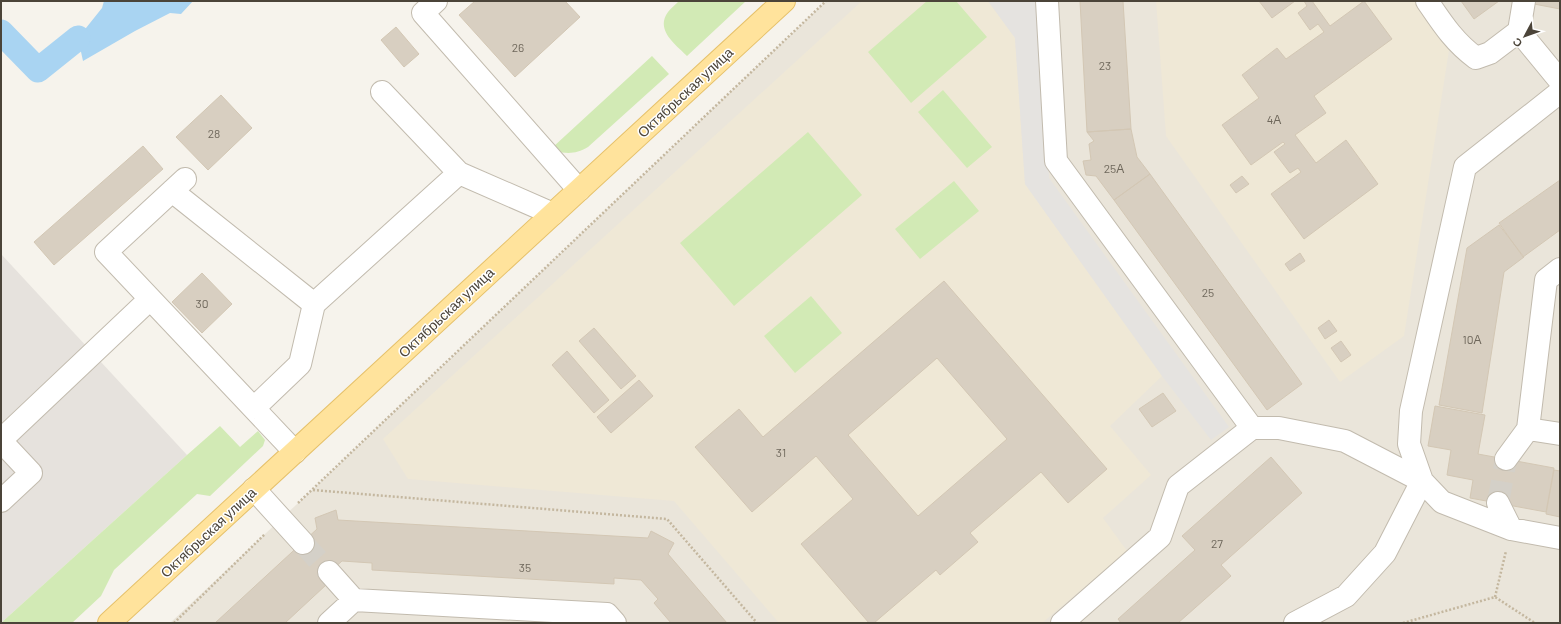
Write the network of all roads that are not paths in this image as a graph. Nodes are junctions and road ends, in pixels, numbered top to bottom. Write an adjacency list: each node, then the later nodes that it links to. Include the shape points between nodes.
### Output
1 (436, 1): 11 (lane, via 423,13)
2 (784, 1): 11 (main road, Октябрьская улица)
3 (1047, 1): 17 (lane, via 1056,161)
4 (1427, 1): 6 (lane, via 1462,48 1476,58 1490,53)
5 (1524, 1): 6 (lane)
6 (1519, 31): 7 (lane)
7 (1560, 81)
8 (382, 92): 10 (lane)
9 (1560, 92): 23 (lane, via 1466,167 1411,411 1409,444)
10 (459, 173): 12 (lane); 15 (lane)
11 (579, 190): 12 (main road, Октябрьская улица)
12 (552, 214): 21 (main road, Октябрьская улица)
13 (1560, 269): 18 (lane, via 1546,280)
14 (150, 299): 15 (lane, via 106,252 178,185); 16 (lane); 20 (lane)
15 (314, 304): 16 (lane, via 300,364)
16 (254, 408): 21 (lane)
17 (1252, 428): 23 (lane, via 1279,428 1345,441); 35 (lane, via 1178,486 1160,537)
18 (1528, 429): 19 (lane); 22 (lane)
19 (1560, 434)
20 (1, 440): 25 (lane, via 31,473)
21 (295, 452): 24 (main road, Октябрьская улица)
22 (1506, 460)
23 (1422, 481): 27 (lane, via 1442,502); 36 (lane, via 1385,553 1346,596)
24 (254, 489): 29 (lane); 32 (main road, Октябрьская улица)
25 (1, 501)
26 (1498, 504): 27 (lane)
27 (1511, 529): 28 (lane)
28 (1560, 538)
29 (303, 543)
30 (329, 572): 31 (lane)
31 (354, 600): 33 (lane); 34 (lane, via 607,614)
32 (109, 623)
33 (329, 623)
34 (615, 623)
35 (1062, 623)
36 (1295, 623)

